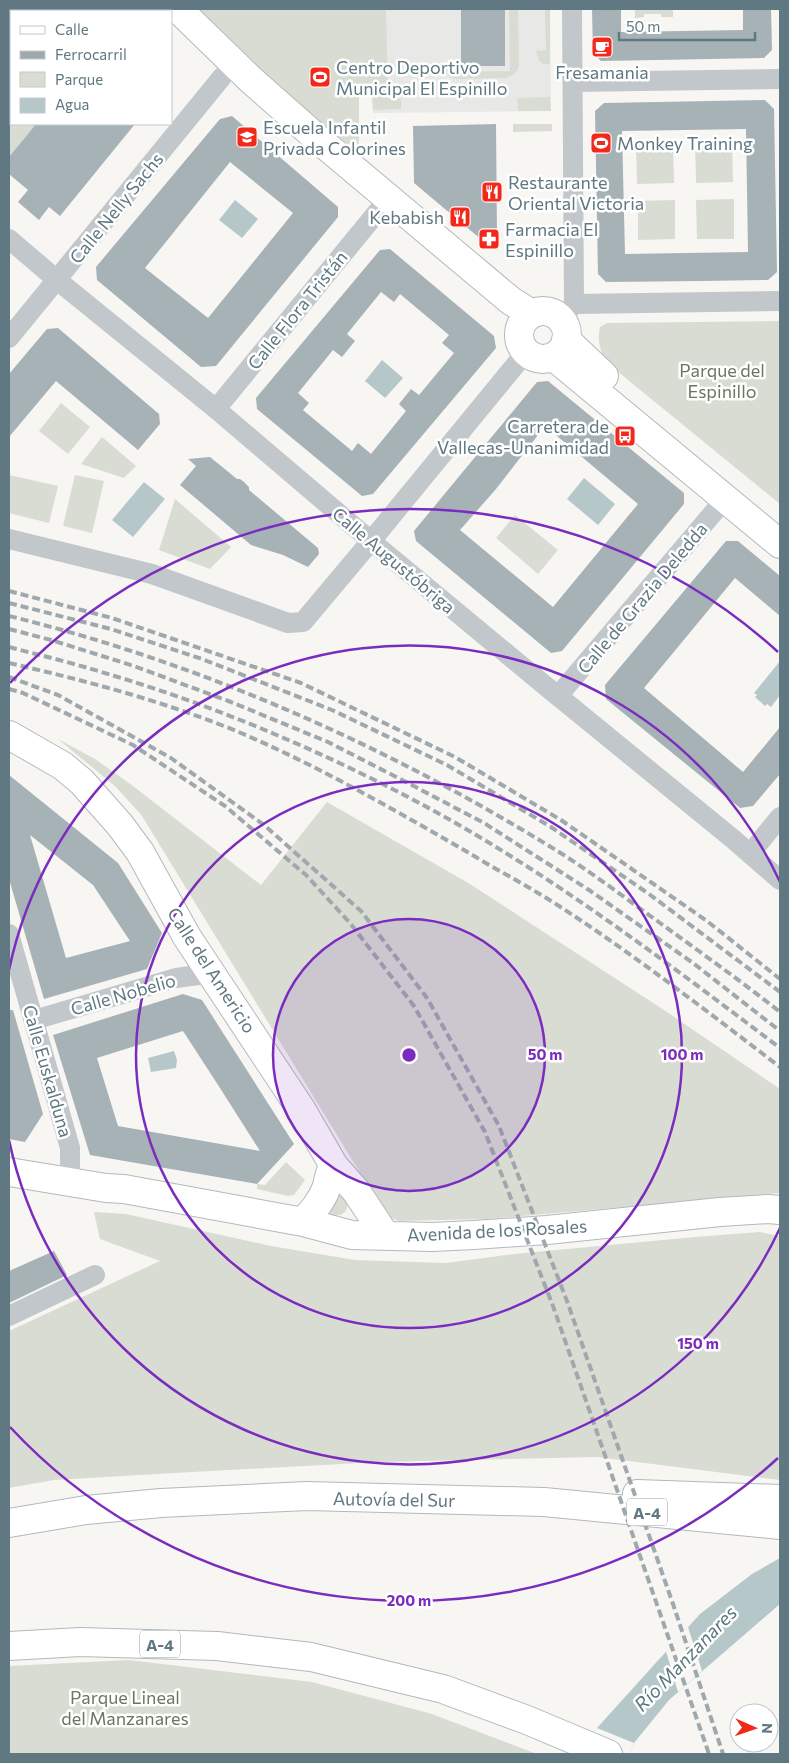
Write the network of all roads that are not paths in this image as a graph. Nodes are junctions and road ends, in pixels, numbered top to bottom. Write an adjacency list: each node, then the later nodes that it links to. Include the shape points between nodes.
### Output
1 (178, 9): 12 (main road, via 319,140 505,297)
2 (572, 9): 6 (street)
3 (172, 28): 4 (main road)
4 (222, 77): 7 (main road); 9 (street, Calle Nelly Sachs)
5 (780, 80): 6 (street)
6 (573, 82): 11 (street)
7 (378, 211): 12 (main road); 14 (street, Calle Flora Tristán)
8 (9, 239): 9 (street, Calle Augustóbriga)
9 (57, 280): 13 (street, Calle Nelly Sachs); 14 (street, Calle Augustóbriga)
10 (780, 301): 11 (street)
11 (564, 330): 12 (main road, via 547,311); 12 (main road, via 539,359); 15 (main road); 16 (main road, via 600,372)
12 (526, 331): 18 (street)
13 (9, 338)
14 (216, 409): 18 (street, Calle Augustóbriga)
15 (725, 499): 19 (main road); 20 (street, Calle de Grazia Deledda)
16 (780, 523)
17 (9, 539): 18 (street, via 152,574 288,623 303,622)
18 (372, 541): 20 (street, Calle Augustóbriga)
19 (780, 544)
20 (558, 696): 23 (street, Calle Augustóbriga)
21 (9, 735): 26 (main road, Calle del Americio, via 63,766 82,782 120,825 140,852 188,937)
22 (780, 816): 23 (street)
23 (750, 854): 24 (street, Calle Augustóbriga)
24 (780, 880)
25 (9, 934): 27 (street, Calle Euskalduna)
26 (213, 973): 27 (street, Calle Nobelio, via 176,978); 28 (main road, Calle del Americio)
27 (34, 1020): 30 (street, Calle Euskalduna, via 70,1148)
28 (334, 1166): 31 (main road, Calle del Americio); 33 (main road)
29 (9, 1172): 30 (main road, Avenida de los Rosales)
30 (70, 1181): 33 (main road, Avenida de los Rosales)
31 (356, 1191): 33 (main road, via 350,1215 342,1226); 34 (main road, Calle del Americio)
32 (780, 1210): 34 (main road, Avenida de los Rosales, via 720,1212 474,1235)
33 (308, 1224): 34 (main road, Avenida de los Rosales, via 352,1235)
34 (385, 1235)
35 (95, 1274): 36 (street)
36 (9, 1316)
37 (780, 1499): 38 (main road)
38 (751, 1509): 39 (main road, Autovía del Sur, via 589,1492 544,1502 307,1496 161,1503 86,1510); 40 (main road)
39 (9, 1523)
40 (780, 1525)
41 (9, 1646): 42 (main road, A-4, via 80,1642 217,1646 311,1658 443,1689)
42 (608, 1754)

